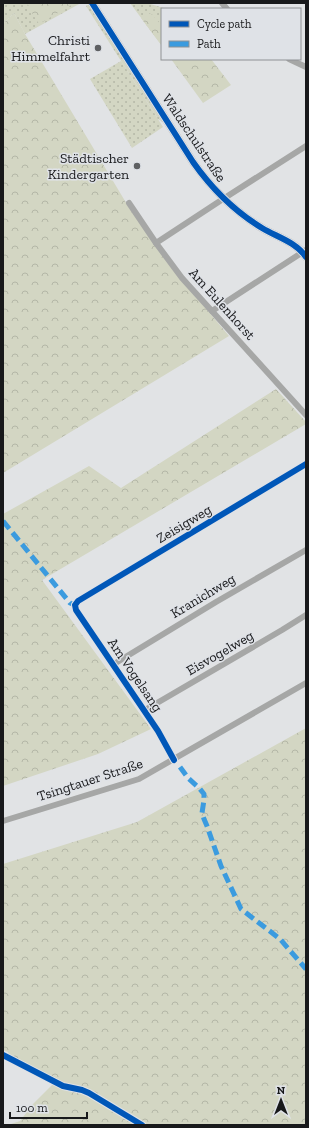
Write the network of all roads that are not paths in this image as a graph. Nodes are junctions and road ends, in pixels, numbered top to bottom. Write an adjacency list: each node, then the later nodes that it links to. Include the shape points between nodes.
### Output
1 (92, 3): 5 (street, Waldschulstraße, via 193,162)
2 (291, 60): 3 (street)
3 (306, 67)
4 (306, 146): 5 (street)
5 (223, 199): 7 (street); 8 (street, Waldschulstraße, via 262,228 294,244)
6 (129, 203): 7 (street, Am Eulenhorst)
7 (156, 244): 9 (street, Am Eulenhorst)
8 (305, 253): 9 (street)
9 (212, 311): 10 (street, Am Eulenhorst)
10 (304, 408): 11 (street, Am Eulenhorst)
11 (306, 415)
12 (306, 464): 14 (street, Zeisigweg)
13 (306, 550): 16 (street, Kranichweg)
14 (75, 605): 16 (street, Am Vogelsang)
15 (306, 615): 18 (street, Eisvogelweg)
16 (114, 664): 18 (street, Am Vogelsang)
17 (306, 683): 19 (street, Tsingtauer Straße)
18 (145, 710): 19 (street, Am Vogelsang)
19 (174, 760): 20 (street, Tsingtauer Straße, via 139,779)
20 (3, 821)

